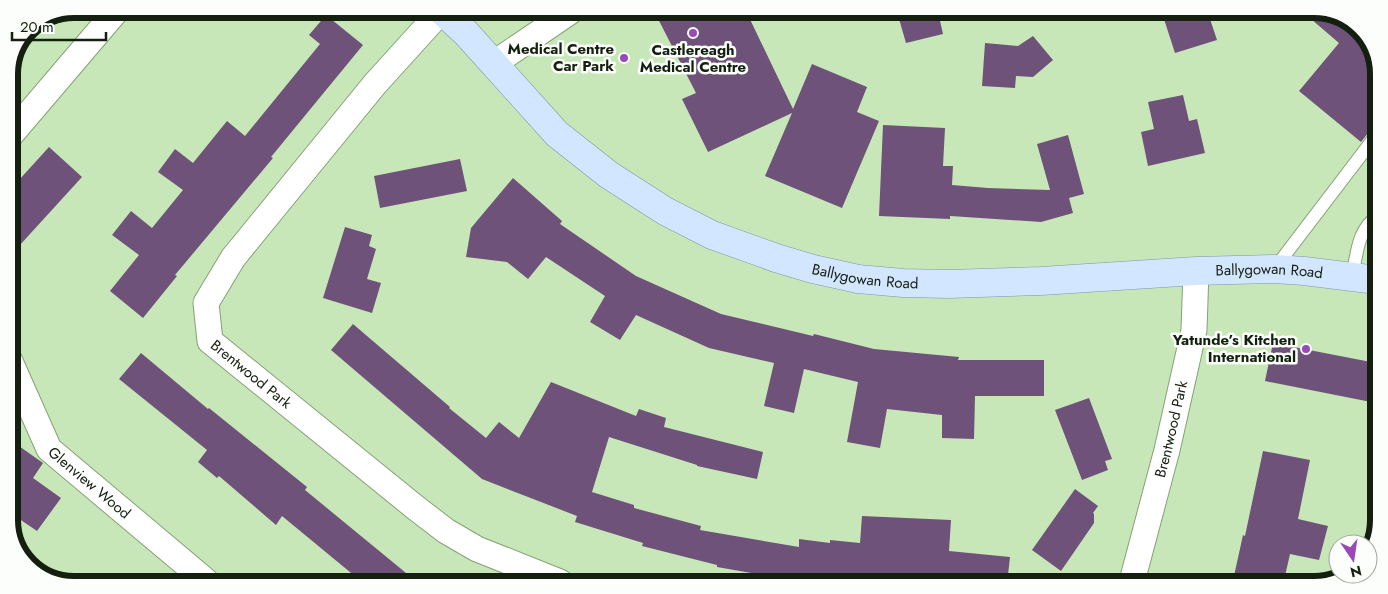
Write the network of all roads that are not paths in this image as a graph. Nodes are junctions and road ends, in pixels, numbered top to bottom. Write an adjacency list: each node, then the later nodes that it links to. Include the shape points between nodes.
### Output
1 (110, 18): 6 (street)
2 (435, 18): 14 (street, Brentwood Park, via 375,84 233,258 206,303 210,341 446,532 477,549)
3 (450, 18): 5 (main road, Ballygowan Road)
4 (561, 18): 5 (street)
5 (493, 64): 10 (main road, Ballygowan Road, via 557,134 609,175 665,211 712,235 813,269 858,279 949,284)
6 (18, 126)
7 (1370, 144): 9 (lane)
8 (1370, 220): 11 (lane, via 1359,241)
9 (1275, 269): 10 (main road, Ballygowan Road); 11 (main road, Ballygowan Road)
10 (1196, 271): 15 (street, Brentwood Park, via 1194,330 1167,450)
11 (1364, 278)
12 (18, 379): 13 (street, Glenview Wood, via 50,449)
13 (200, 576)
14 (545, 576)
15 (1133, 576)

